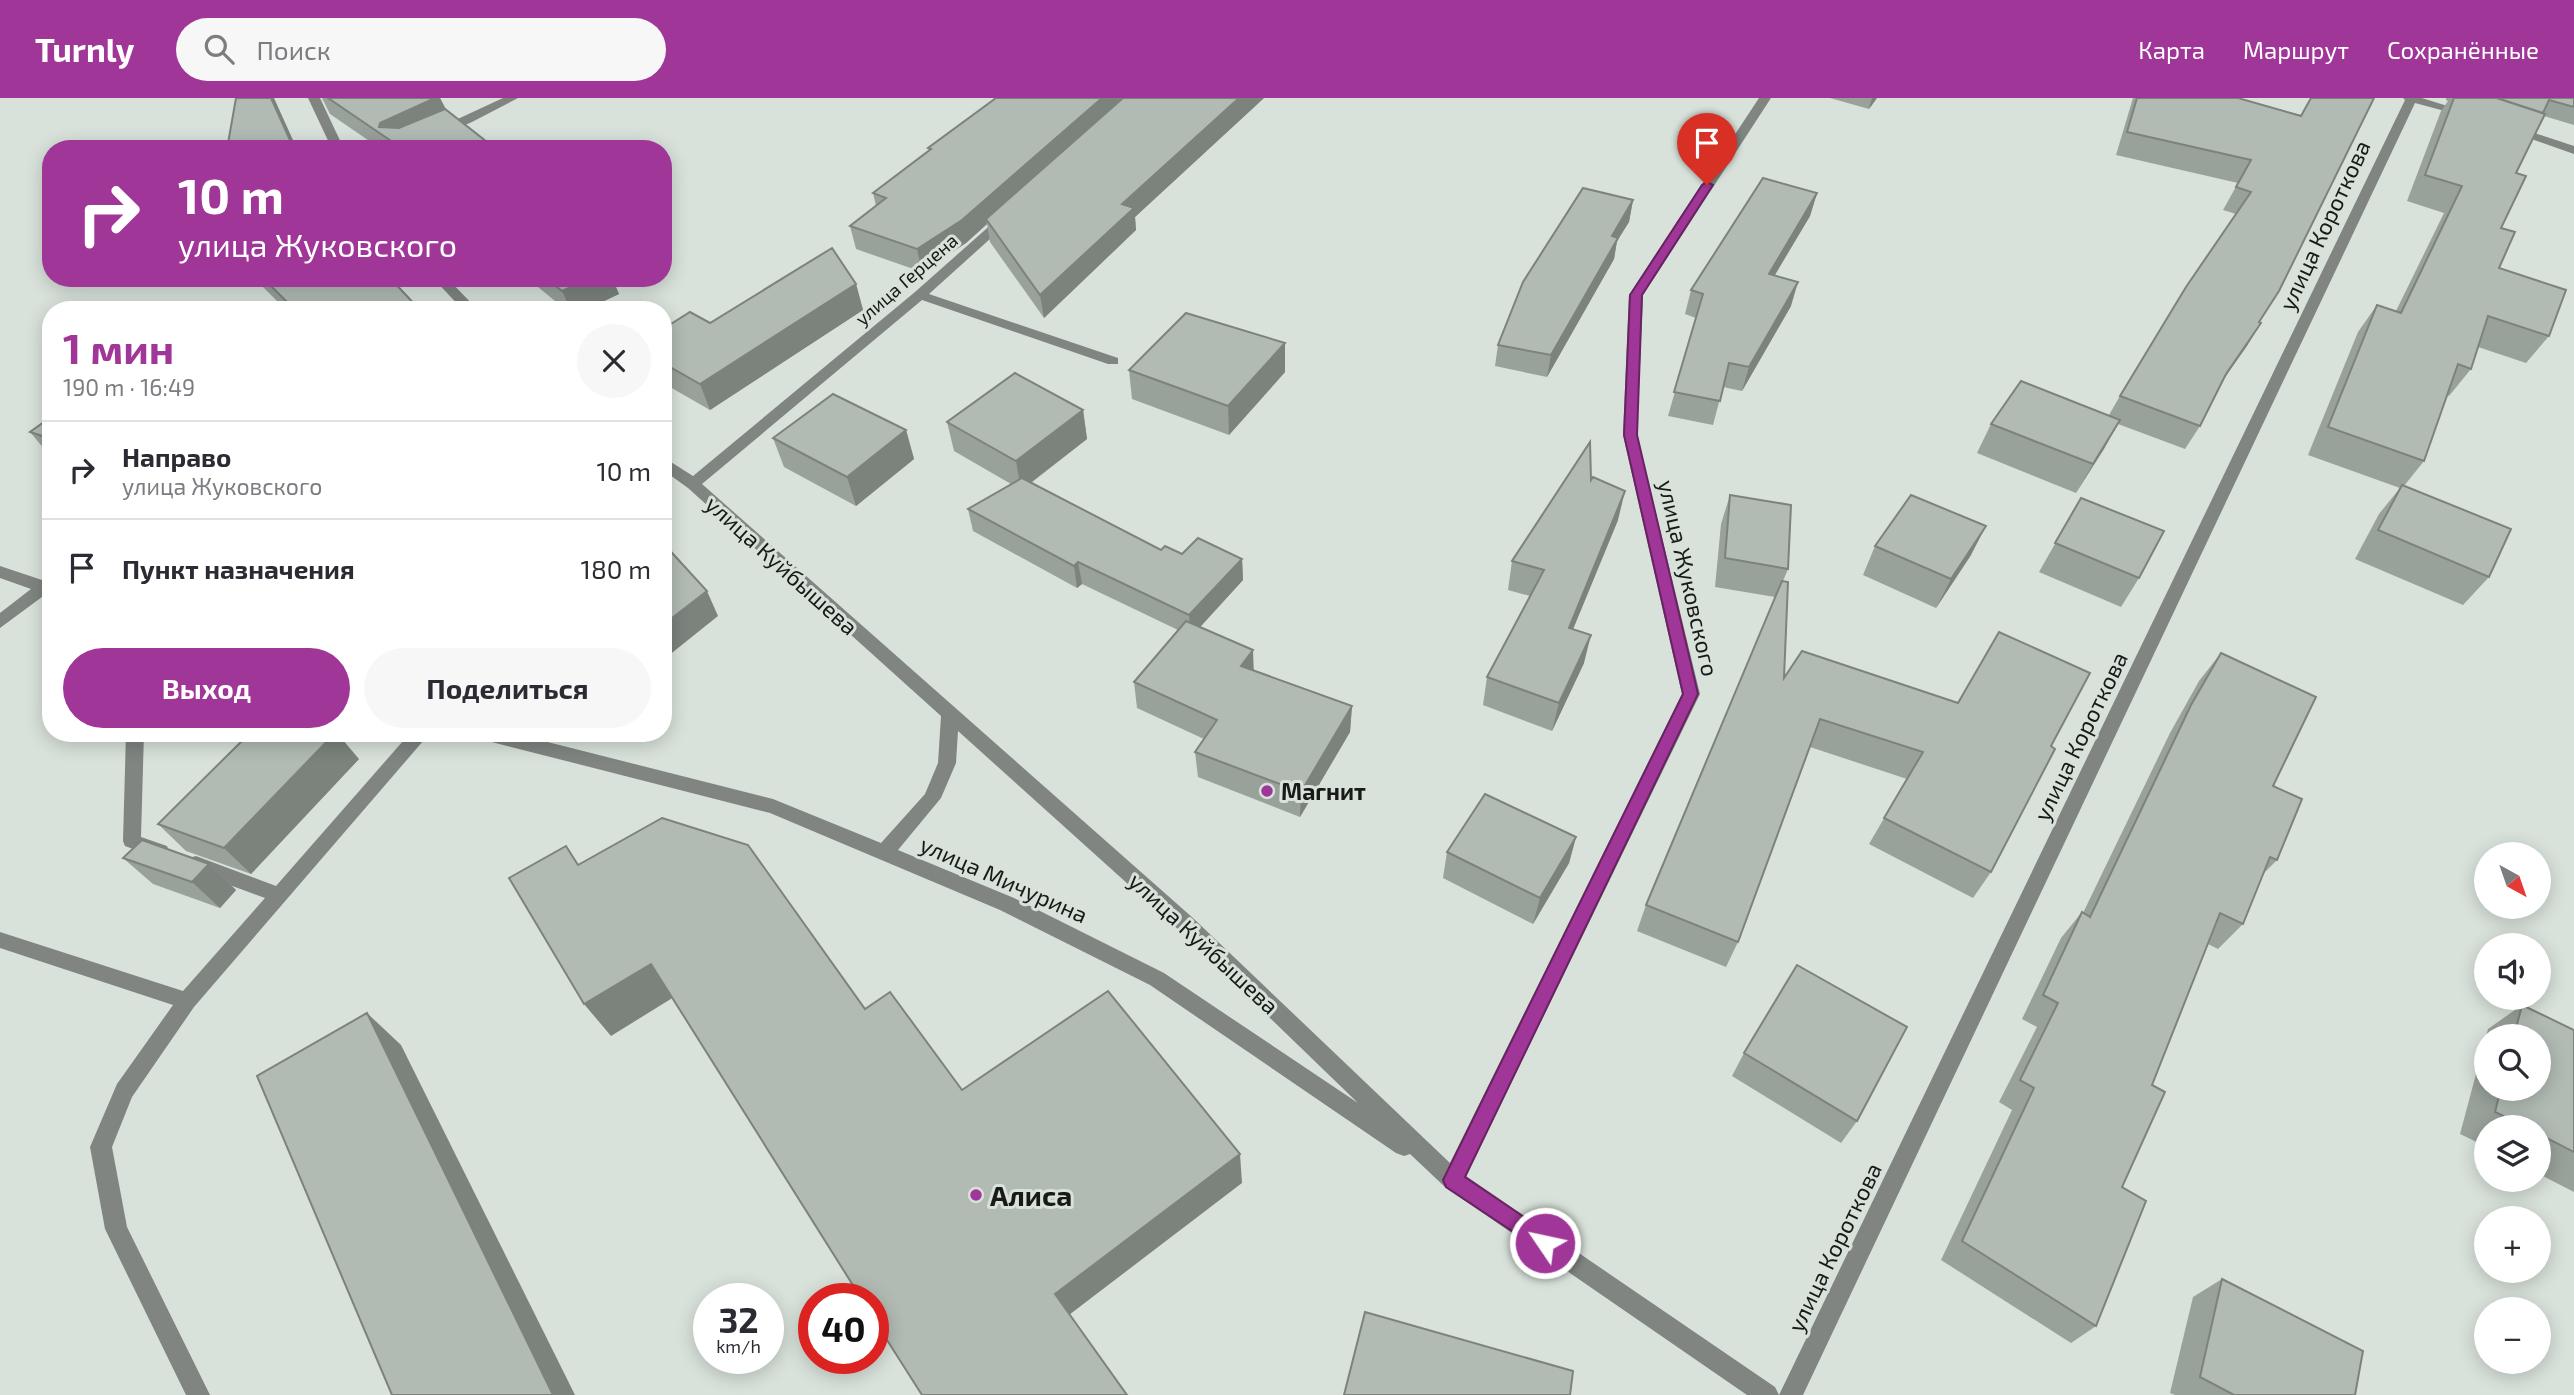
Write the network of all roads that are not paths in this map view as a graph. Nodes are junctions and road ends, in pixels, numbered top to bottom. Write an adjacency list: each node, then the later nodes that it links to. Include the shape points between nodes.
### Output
1 (314, 98): 7 (street)
2 (512, 98): 8 (street)
3 (1765, 98): 29 (street, улица Жуковского, via 1636,295 1630,435 1691,694)
4 (2411, 98): 5 (street); 32 (street, улица Короткова)
5 (2482, 119)
6 (2495, 123): 9 (street)
7 (334, 140)
8 (418, 140)
9 (2574, 150)
10 (1020, 205): 12 (street, улица Герцена)
11 (448, 287): 13 (street)
12 (920, 295): 14 (street); 16 (street, улица Герцена)
13 (462, 301)
14 (1113, 361)
15 (672, 469): 16 (street, улица Куйбышева)
16 (692, 484): 21 (street, улица Куйбышева)
17 (0, 572): 18 (street)
18 (42, 587)
19 (42, 593): 20 (street)
20 (0, 622)
21 (950, 714): 25 (street, via 947,763 932,798); 29 (street, улица Куйбышева, via 1186,923)
22 (135, 742): 26 (street, via 132,841)
23 (413, 742): 26 (street)
24 (520, 742): 25 (street, улица Мичурина, via 773,806)
25 (884, 852): 29 (street, улица Мичурина, via 1007,904 1157,979)
26 (278, 895): 28 (street)
27 (0, 940): 28 (street)
28 (187, 1001): 30 (street, via 124,1091 101,1147 117,1229)
29 (1453, 1180): 31 (street, улица Куйбышева)
30 (198, 1395)
31 (1768, 1395)
32 (1791, 1395)

